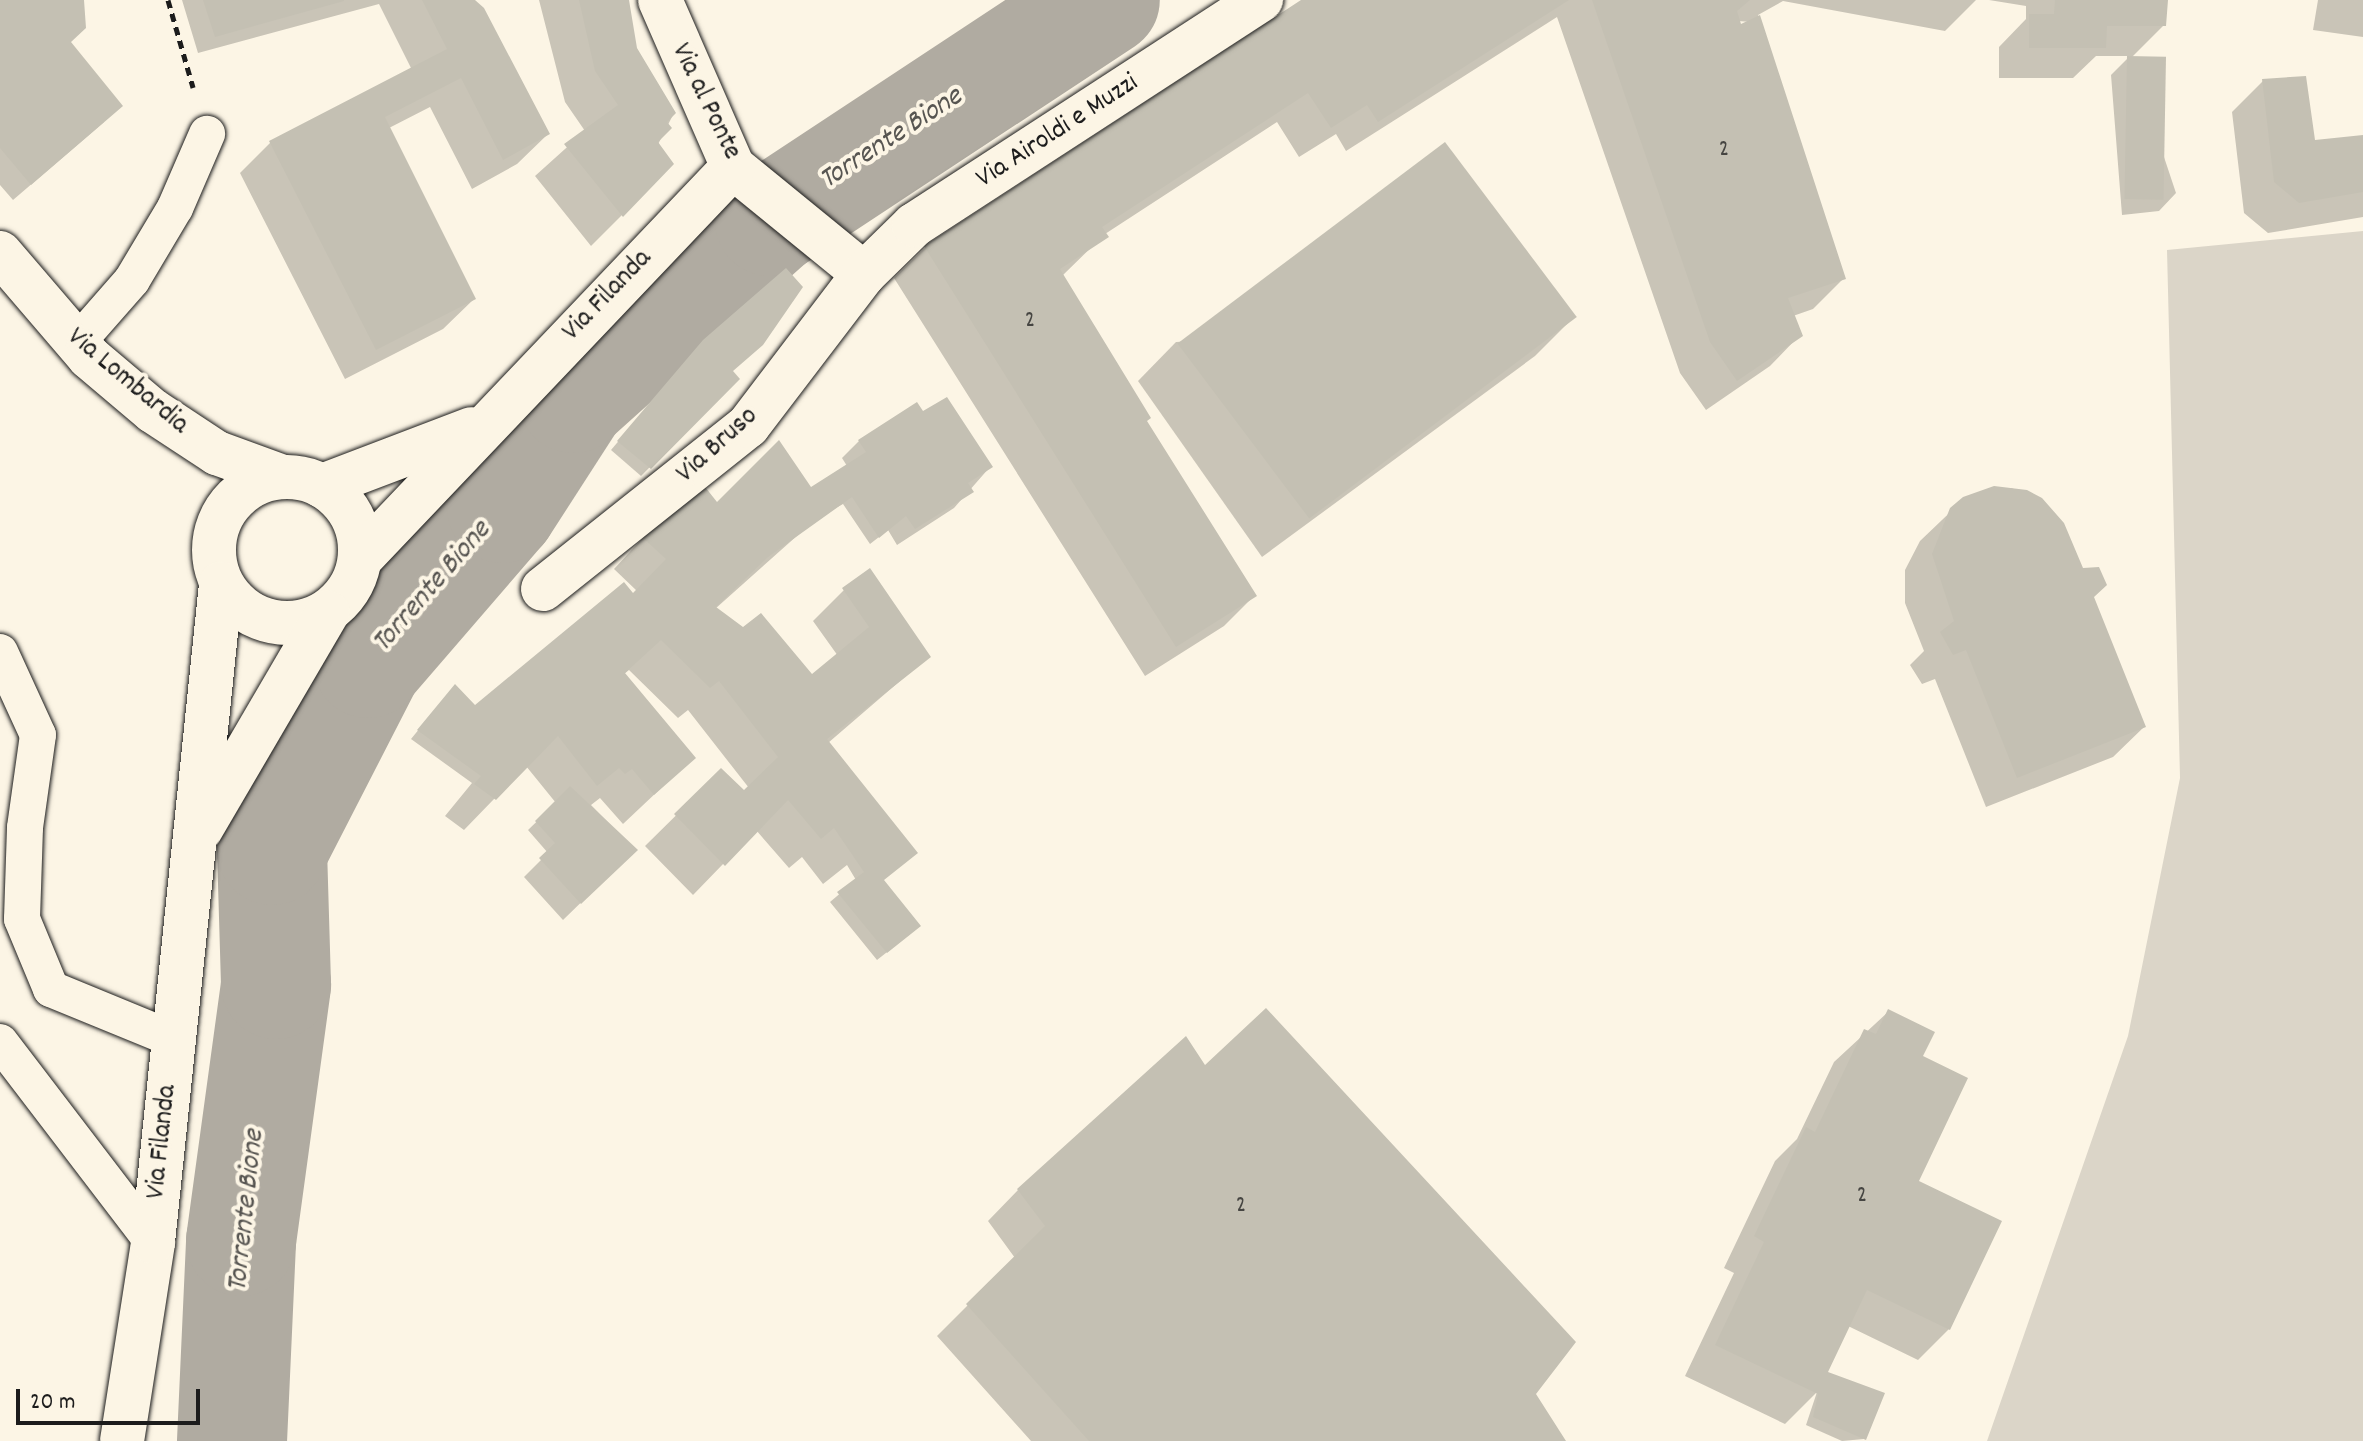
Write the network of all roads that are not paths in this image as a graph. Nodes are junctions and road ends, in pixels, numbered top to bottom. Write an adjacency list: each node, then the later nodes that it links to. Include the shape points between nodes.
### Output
1 (660, 0): 4 (street, Via al Ponte)
2 (1261, 0): 6 (street, Via Airoldi e Muzzi, via 914,225)
3 (207, 134): 7 (lane, via 175,208 132,280)
4 (749, 180): 6 (street); 8 (street, Via Filanda)
5 (0, 253): 7 (street, Via Lombardia)
6 (864, 274): 13 (street, Via Bruso, via 748,426)
7 (76, 344): 9 (street, Via Lombardia, via 153,411 217,453)
8 (482, 425): 10 (street, Via Filanda); 11 (street, Via Filanda)
9 (280, 476): 10 (street); 12 (street, Via Filanda, via 238,495 222,513 213,561)
10 (322, 486): 11 (street, via 353,517)
11 (360, 559): 14 (street, Via Filanda, via 344,598)
12 (221, 584): 14 (street, via 236,605 256,618 293,623); 16 (street, Via Filanda)
13 (543, 589)
14 (328, 612): 16 (street, Via Filanda)
15 (0, 652): 17 (lane, via 38,735 25,828 22,919 51,989)
16 (194, 841): 17 (street, Via Filanda)
17 (173, 1039): 19 (street, Via Filanda)
18 (0, 1042): 19 (lane)
19 (153, 1242): 20 (street, Via Filanda)
20 (122, 1441)

